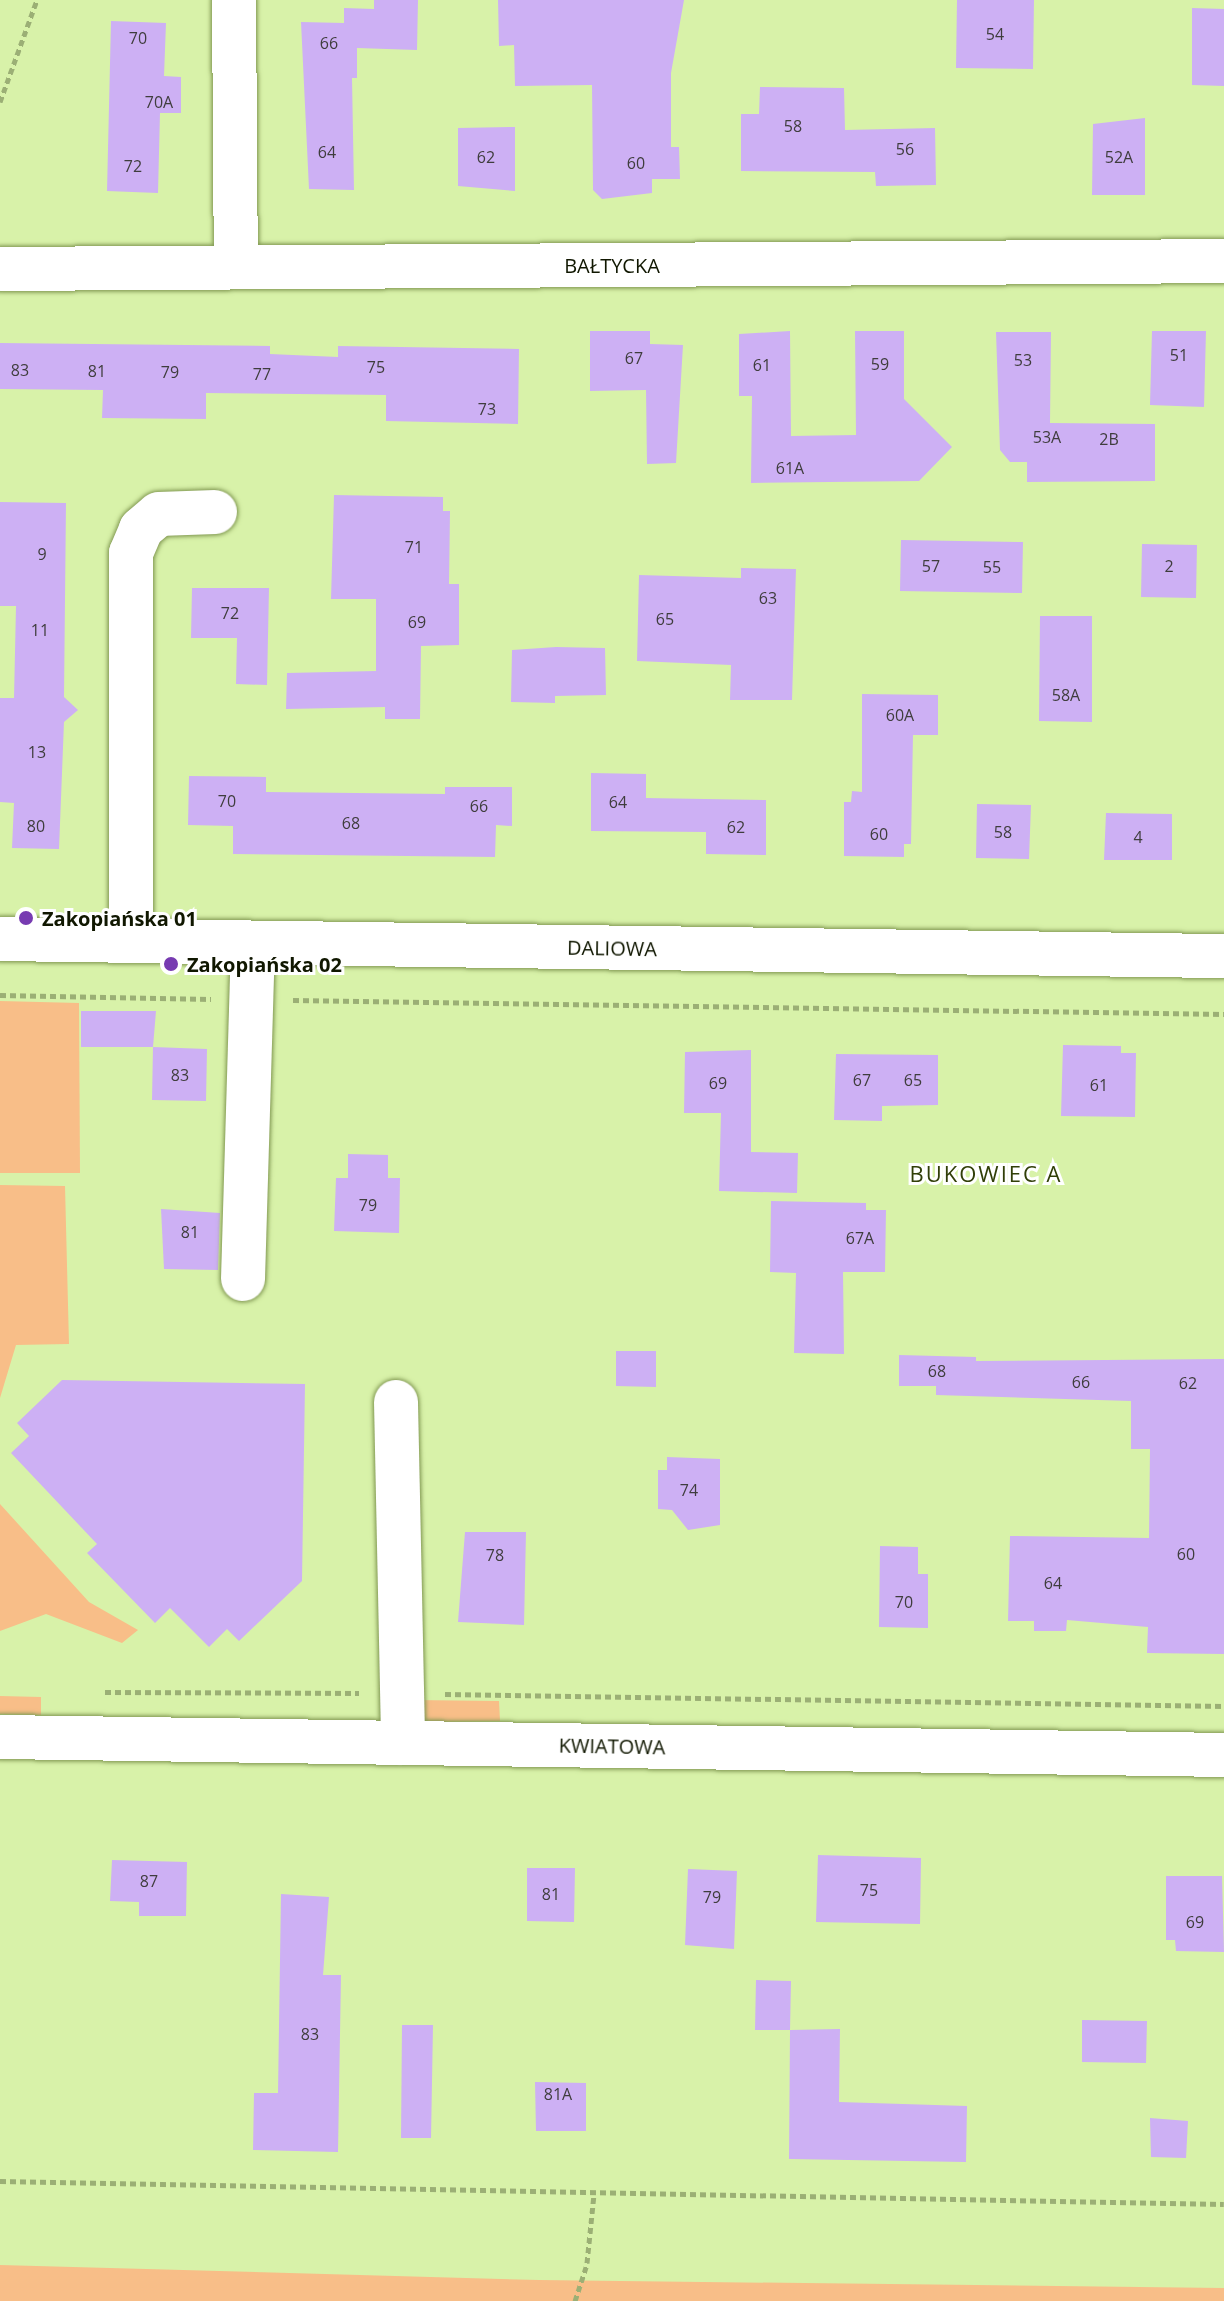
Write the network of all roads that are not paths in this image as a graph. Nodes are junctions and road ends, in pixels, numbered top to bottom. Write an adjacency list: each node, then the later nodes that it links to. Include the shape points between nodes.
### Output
1 (234, 0): 3 (street)
2 (1224, 261): 3 (street, BAŁTYCKA)
3 (236, 267): 4 (street, BAŁTYCKA)
4 (0, 269)
5 (215, 512): 7 (street, via 159,514 141,529 131,553)
6 (0, 939): 7 (street, DALIOWA)
7 (131, 941): 8 (street, DALIOWA)
8 (253, 943): 9 (street, DALIOWA); 10 (street)
9 (1224, 956)
10 (243, 1279)
11 (396, 1402): 13 (street)
12 (0, 1737): 13 (street, KWIATOWA)
13 (403, 1743): 14 (street, KWIATOWA)
14 (1224, 1755)

